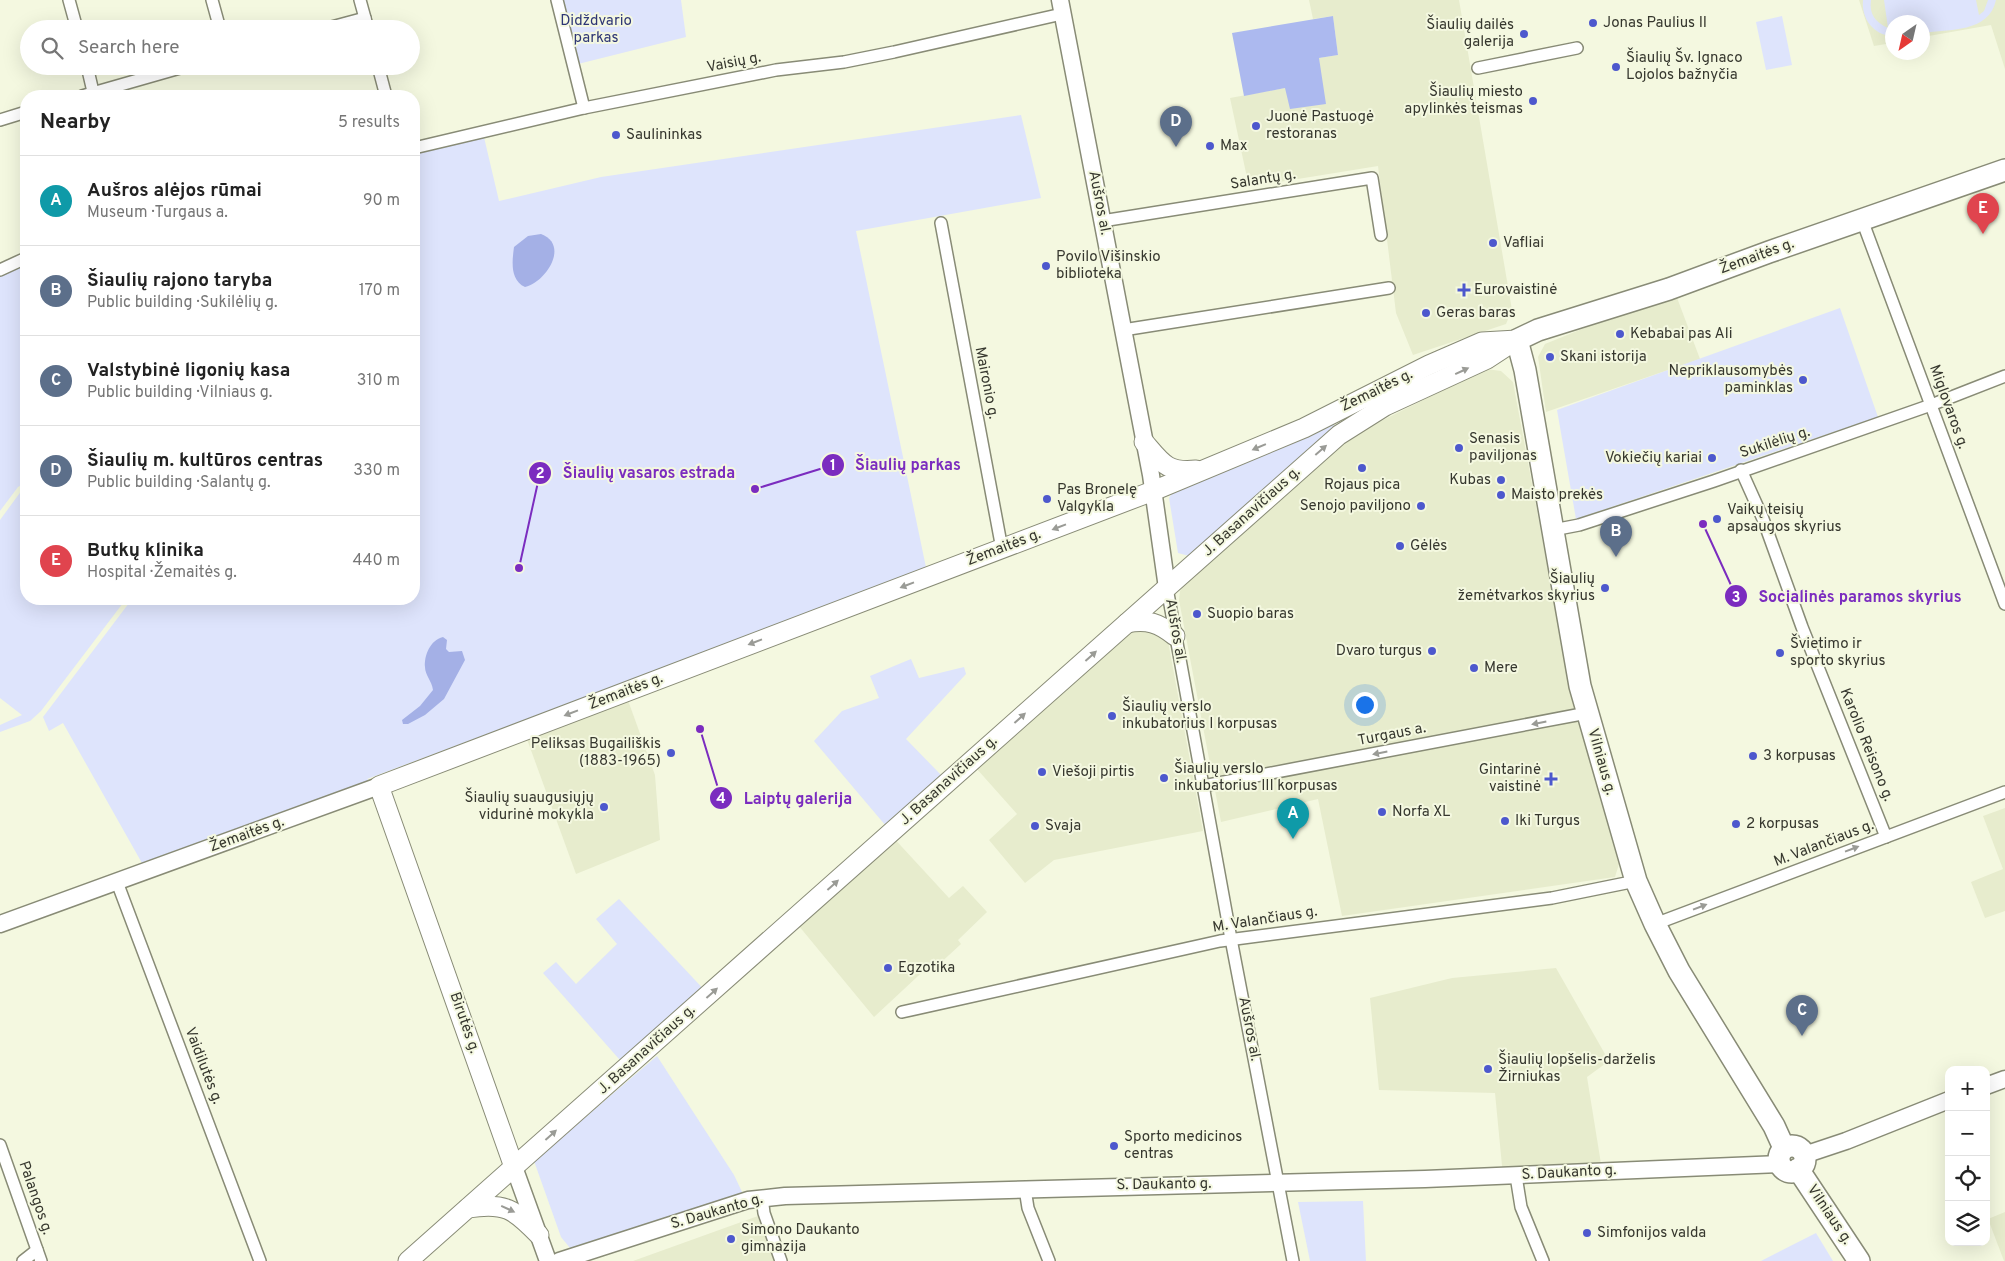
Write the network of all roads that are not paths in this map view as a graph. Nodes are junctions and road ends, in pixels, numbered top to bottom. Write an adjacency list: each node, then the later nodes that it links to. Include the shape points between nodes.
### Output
1 (70, 0): 6 (street)
2 (212, 0): 7 (street)
3 (360, 0): 8 (street)
4 (557, 0): 17 (street)
5 (1061, 7): 17 (street, Vaisių g., via 894,52 776,70); 23 (main road, Aušros al.)
6 (75, 20)
7 (218, 20)
8 (365, 20)
9 (1577, 48): 10 (street)
10 (1478, 68)
11 (88, 75): 14 (street)
12 (158, 75): 15 (street)
13 (380, 75): 16 (street)
14 (89, 90)
15 (107, 90)
16 (384, 90)
17 (584, 108): 20 (street, Vaisių g.)
18 (20, 114): 19 (street)
19 (0, 120)
20 (420, 147)
21 (2005, 170): 22 (highway, Žemaitės g.)
22 (1862, 220): 30 (highway, Žemaitės g., via 1669,289 1538,330); 32 (street, Miglovaros g.)
23 (1102, 221): 25 (street, Salantų g., via 1372,178); 29 (main road, Aušros al.)
24 (940, 223): 38 (street, Maironio g.)
25 (1381, 235)
26 (20, 260): 27 (street)
27 (1, 267)
28 (1389, 288): 29 (street)
29 (1123, 330): 33 (main road, Aušros al.)
30 (1517, 340): 34 (main road, Žemaitės g., one-way to 34, via 1482,342 1304,428); 37 (highway, Vilniaus g.); 39 (main road, J. Basanavičiaus g., one-way to 30, via 1339,435 1385,406 1487,359)
31 (2005, 376): 32 (street, Sukilėlių g.)
32 (1931, 406): 35 (street, Sukilėlių g.); 40 (street, Miglovaros g.)
33 (1144, 442): 34 (main road, via 1165,467 1182,471); 36 (main road, Aušros al.)
34 (1207, 468): 36 (main road, Žemaitės g.)
35 (1741, 470): 37 (street, Sukilėlių g., via 1578,525); 47 (street, Karolio Reisono g.)
36 (1154, 491): 38 (main road, Žemaitės g., one-way to 38); 39 (main road, Aušros al.)
37 (1553, 530): 43 (highway, Vilniaus g.)
38 (1002, 549): 44 (main road, Žemaitės g., one-way to 44)
39 (1167, 588): 41 (main road, J. Basanavičiaus g.); 42 (street, Aušros al.)
40 (2005, 604)
41 (1127, 623): 42 (main road, via 1142,620 1156,623); 59 (main road, J. Basanavičiaus g., one-way to 41)
42 (1175, 636): 45 (street, Aušros al.)
43 (1587, 714): 45 (street, Turgaus a., one-way to 45); 48 (highway, Vilniaus g.)
44 (379, 786): 49 (main road, Žemaitės g.); 59 (main road, Birutės g.)
45 (1203, 786): 52 (street, Aušros al.)
46 (2005, 792): 47 (street, M. Valančiaus g.)
47 (1886, 837): 51 (street, M. Valančiaus g., one-way to 47)
48 (1636, 881): 51 (highway, Vilniaus g.); 52 (street, M. Valančiaus g., via 1552,898)
49 (117, 882): 50 (main road, Žemaitės g.); 68 (street, Vaidilutės g.)
50 (0, 924)
51 (1654, 924): 58 (highway, Vilniaus g.)
52 (1231, 939): 53 (street, M. Valančiaus g.); 61 (street, Aušros al.)
53 (902, 1012)
54 (2005, 1079): 55 (main road)
55 (1990, 1085)
56 (1945, 1102): 58 (main road, S. Daukanto g.)
57 (0, 1145): 66 (street, Palangos g.)
58 (1792, 1159): 60 (main road, S. Daukanto g.); 76 (highway, Vilniaus g.)
59 (514, 1167): 64 (main road, J. Basanavičiaus g.); 65 (main road, Birutės g.)
60 (1516, 1176): 61 (main road, S. Daukanto g.); 75 (street, via 1521,1207)
61 (1279, 1182): 62 (main road, S. Daukanto g.); 74 (street, Aušros al.)
62 (1025, 1189): 63 (main road, S. Daukanto g.); 73 (street, via 1028,1208)
63 (762, 1197): 71 (main road, S. Daukanto g.); 72 (street, via 764,1213)
64 (468, 1208): 65 (main road, one-way to 65, via 488,1204 510,1208); 69 (main road, J. Basanavičiaus g.)
65 (539, 1235): 70 (main road, Birutės g.)
66 (39, 1256): 67 (street)
67 (23, 1261)
68 (260, 1261)
69 (408, 1261)
70 (548, 1261)
71 (558, 1261)
72 (781, 1261)
73 (1049, 1261)
74 (1294, 1261)
75 (1543, 1261)
76 (1859, 1261)

